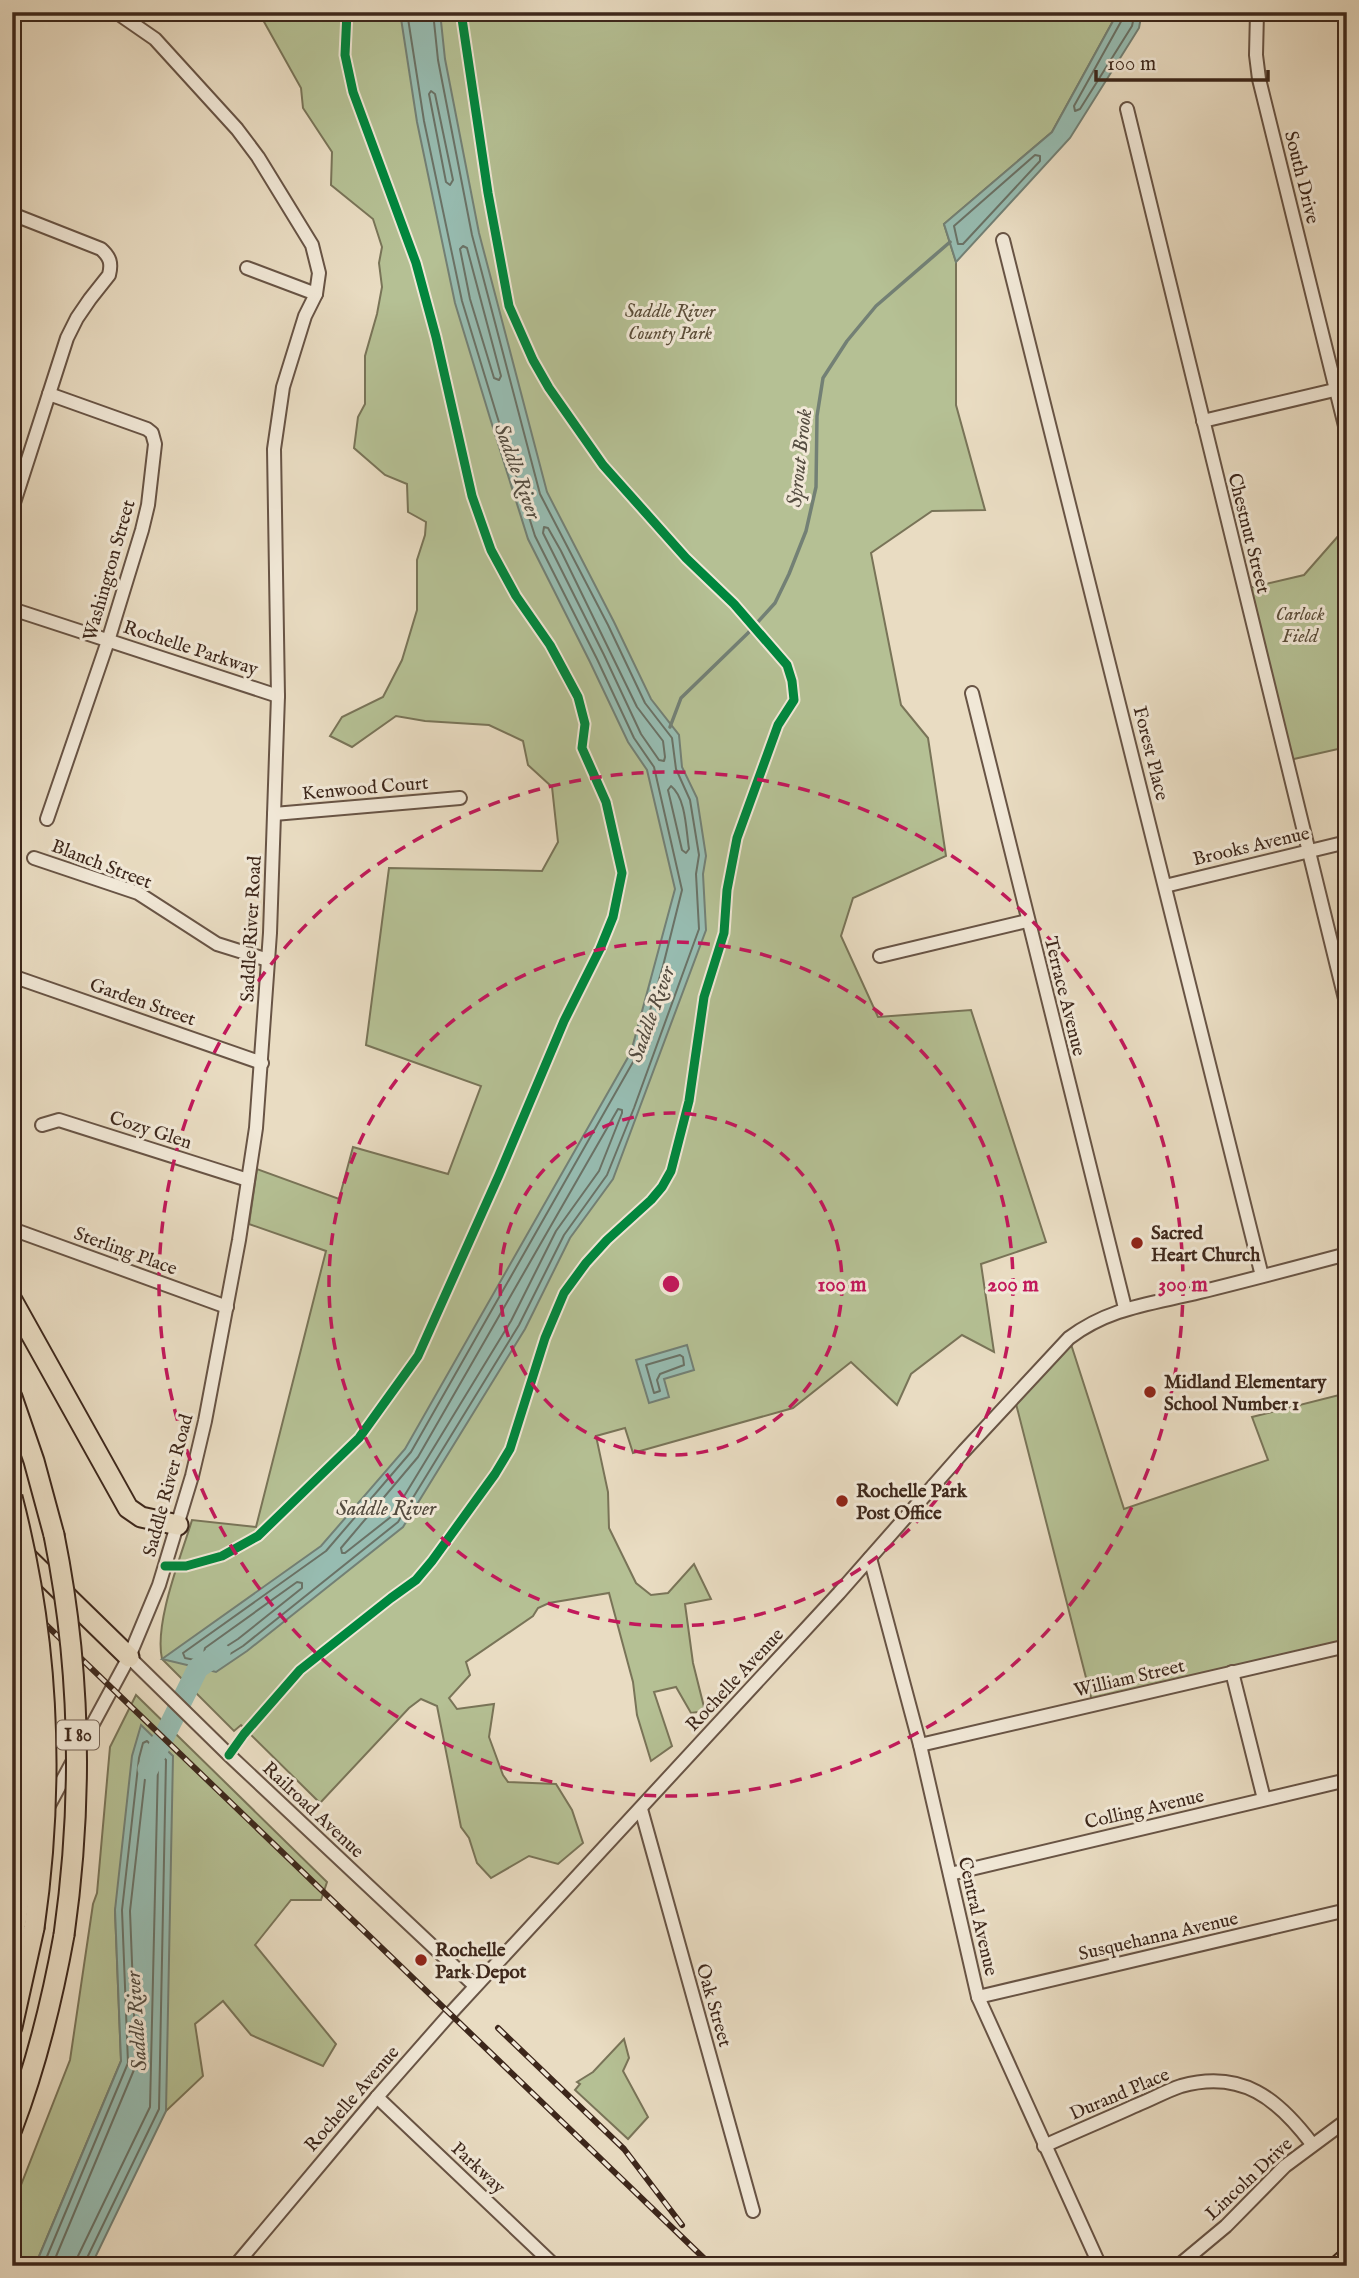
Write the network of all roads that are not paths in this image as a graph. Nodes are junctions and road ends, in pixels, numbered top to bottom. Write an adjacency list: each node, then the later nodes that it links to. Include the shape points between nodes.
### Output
1 (116, 12): 7 (street, Saddle River Road, via 172,57 258,157 312,245 319,273)
2 (1257, 12): 8 (street, South Drive, via 1259,79)
3 (1127, 109): 10 (street, Chestnut Street)
4 (12, 214): 9 (street, via 101,249 110,260 109,275 67,338)
5 (1003, 240): 23 (street, Forest Place)
6 (247, 268): 7 (street)
7 (316, 294): 16 (street, Saddle River Road, via 283,387 275,439)
8 (1341, 389): 10 (street); 11 (street, South Drive)
9 (49, 394): 12 (street); 14 (street, Washington Street, via 147,429 155,439 145,517)
10 (1203, 421): 21 (street, Chestnut Street)
11 (1347, 434)
12 (12, 509)
13 (12, 609): 14 (street, Rochelle Parkway)
14 (108, 641): 16 (street, Rochelle Parkway); 19 (street, Washington Street)
15 (971, 693): 24 (street, Terrace Avenue)
16 (278, 696): 18 (street, Saddle River Road)
17 (460, 798): 18 (street, Kenwood Court)
18 (274, 814): 26 (street, Saddle River Road)
19 (47, 819)
20 (1347, 842): 21 (street, Brooks Avenue)
21 (1308, 852): 23 (street, Brooks Avenue); 28 (street, Chestnut Street)
22 (34, 858): 26 (street, Blanch Street, via 138,893 217,944)
23 (1165, 886): 34 (street, Forest Place)
24 (1027, 921): 25 (street); 37 (street, Terrace Avenue)
25 (880, 957)
26 (268, 960): 29 (street, Saddle River Road)
27 (12, 976): 29 (street, Garden Street)
28 (1347, 1007)
29 (262, 1063): 31 (street, Saddle River Road)
30 (42, 1125): 31 (street, Cozy Glen, via 59,1120)
31 (248, 1180): 36 (street, Saddle River Road)
32 (12, 1229): 36 (street, Sterling Place)
33 (1347, 1254): 34 (street, Rochelle Avenue)
34 (1262, 1276): 37 (street, Rochelle Avenue)
35 (12, 1300): 40 (highway, via 128,1508 141,1517)
36 (227, 1307): 40 (street, Saddle River Road, via 205,1421)
37 (1125, 1308): 42 (street, Rochelle Avenue, via 1084,1326 1061,1346)
38 (12, 1396): 63 (highway, I 80, bridge, via 54,1535 72,1642 78,1726 75,1841 64,1936 48,2015)
39 (12, 1497): 56 (highway, I 80, bridge, via 36,1611 46,1708 46,1820)
40 (178, 1525): 45 (street, Saddle River Road)
41 (12, 1544): 45 (highway)
42 (870, 1558): 47 (street, Central Avenue); 50 (street, Rochelle Avenue)
43 (12, 1578): 56 (highway, I 80, bridge, via 24,1654 30,1774)
44 (1347, 1646): 46 (street, William Street)
45 (129, 1657): 52 (street, Saddle River Road); 58 (street, Railroad Avenue)
46 (1233, 1672): 47 (street, William Street); 49 (street)
47 (920, 1745): 53 (street, Central Avenue)
48 (1347, 1780): 49 (street, Colling Avenue)
49 (1264, 1799): 53 (street, Colling Avenue)
50 (641, 1809): 58 (street, Rochelle Avenue); 66 (street, Oak Street)
51 (12, 1814): 52 (street)
52 (42, 1819): 54 (street, Saddle River Road)
53 (950, 1874): 59 (street, Central Avenue)
54 (12, 1886)
55 (1347, 1910): 59 (street, Susquehanna Avenue)
56 (25, 1926): 57 (highway, I 80); 60 (highway, I 80)
57 (12, 1946)
58 (475, 1986): 61 (street, Rochelle Avenue)
59 (978, 1997): 65 (street, Central Avenue)
60 (12, 2027)
61 (377, 2097): 68 (street, Rochelle Avenue); 69 (street, Parkway)
62 (1347, 2120): 64 (street, Lincoln Drive)
63 (12, 2129)
64 (1312, 2144): 65 (street, Durand Place, via 1268,2098 1213,2081 1178,2087); 71 (street, Lincoln Drive)
65 (1044, 2146): 70 (street, Central Avenue)
66 (753, 2211)
67 (1347, 2258): 72 (highway)
68 (239, 2264)
69 (554, 2265)
70 (1100, 2266)
71 (1178, 2266)
72 (1338, 2266)

